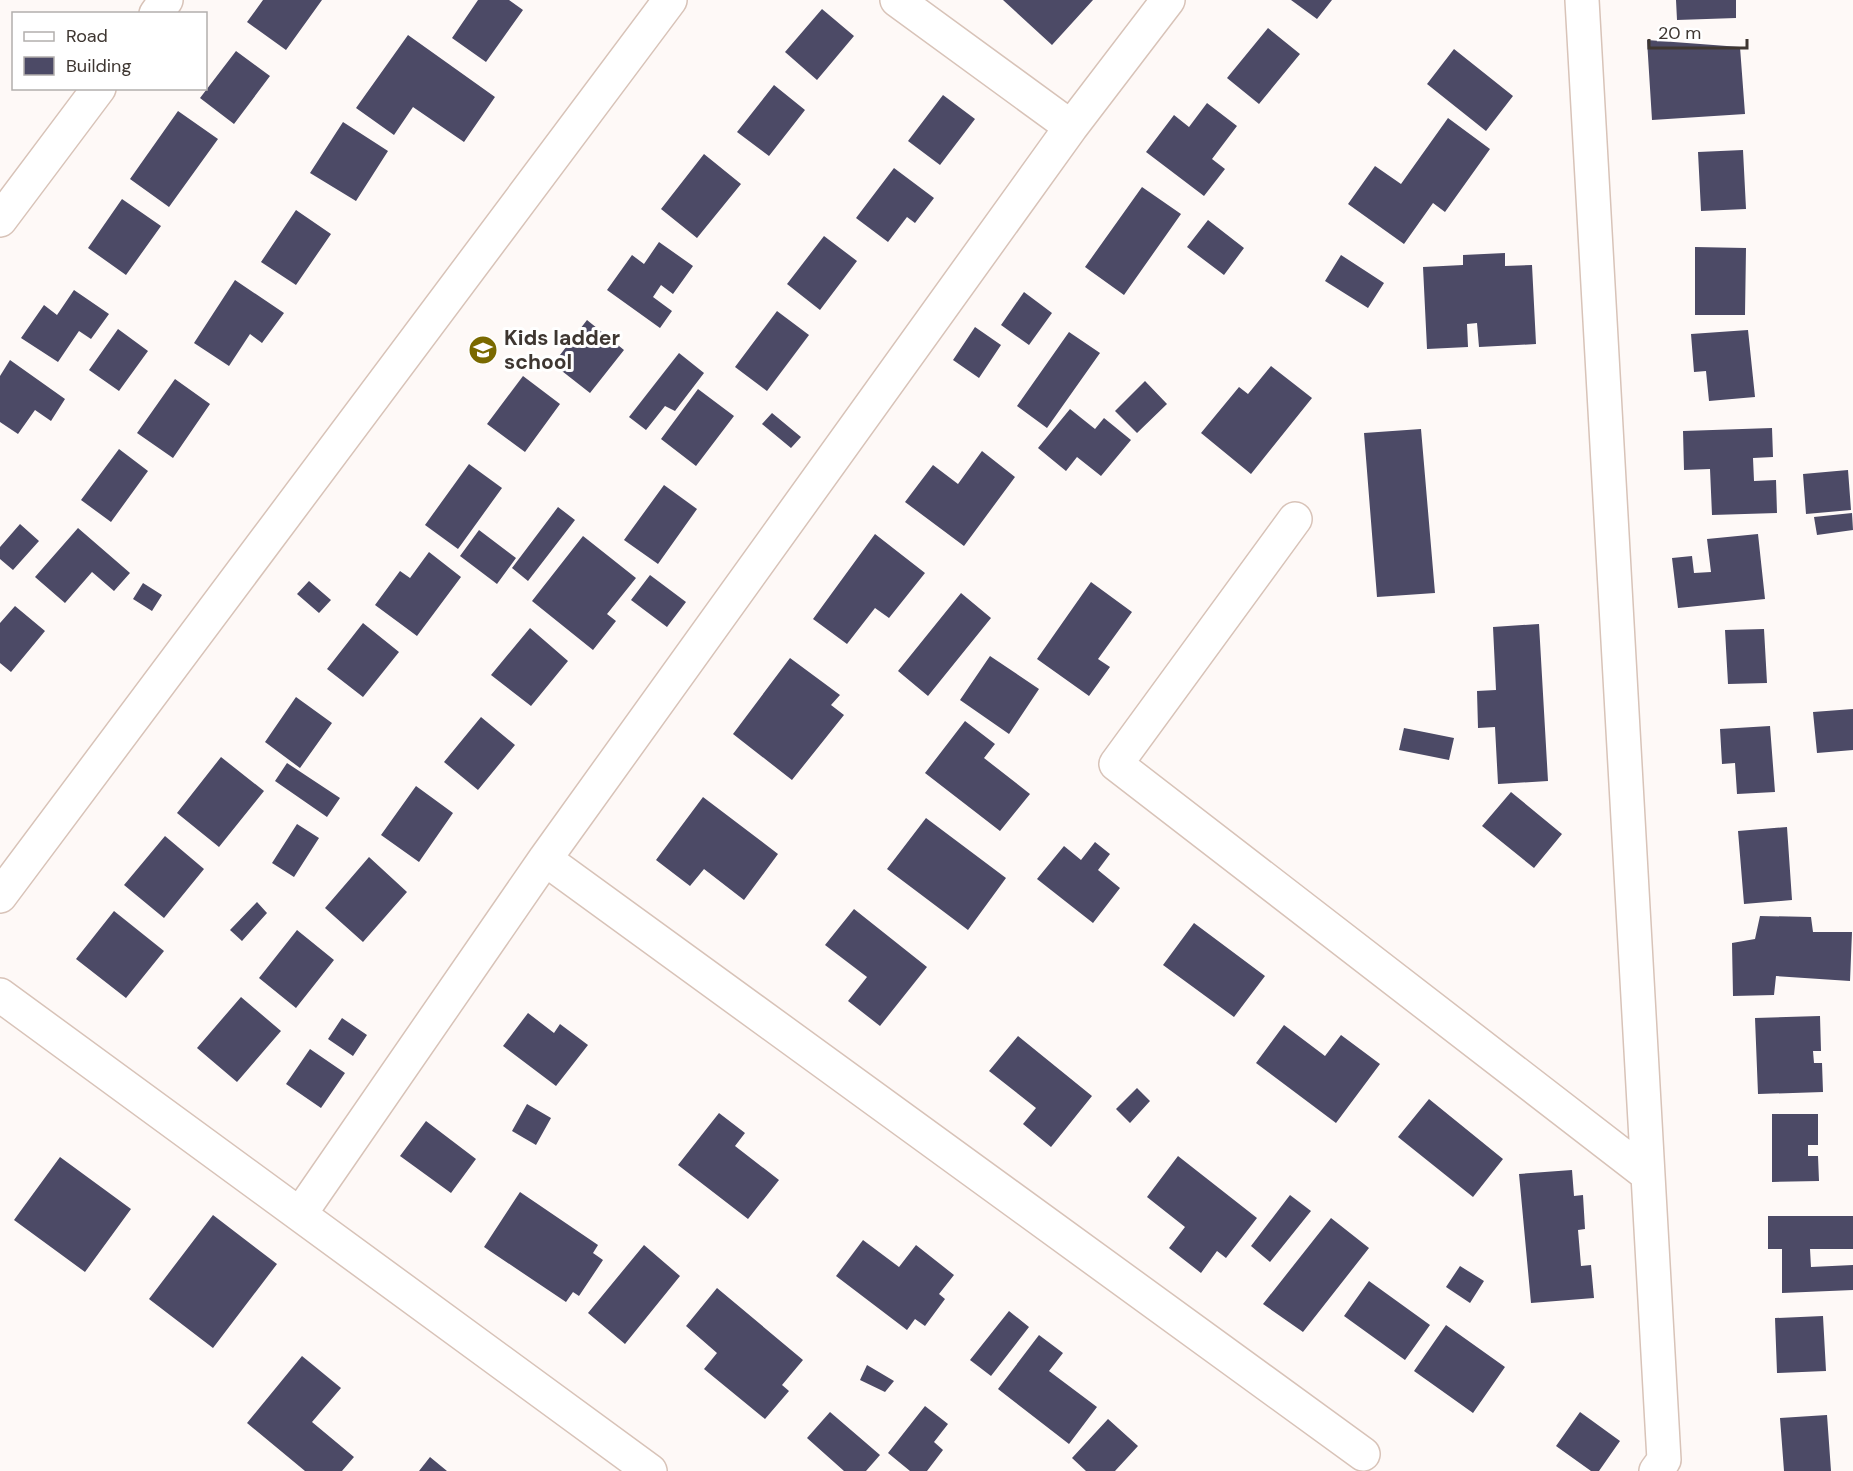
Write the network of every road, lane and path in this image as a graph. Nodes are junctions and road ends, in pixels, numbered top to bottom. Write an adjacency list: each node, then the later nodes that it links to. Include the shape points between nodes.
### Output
1 (670, 0): 10 (street)
2 (897, 0): 6 (street)
3 (1168, 0): 6 (street)
4 (1582, 0): 12 (street)
5 (98, 90): 7 (street)
6 (1071, 127): 9 (street)
7 (0, 220)
8 (1295, 519): 12 (street, via 1116,764)
9 (545, 859): 13 (street); 14 (street)
10 (0, 896)
11 (0, 994): 13 (street)
12 (1648, 1175): 16 (street, via 1664,1460)
13 (300, 1214): 15 (street)
14 (1363, 1454)
15 (650, 1471)
16 (1656, 1471)

